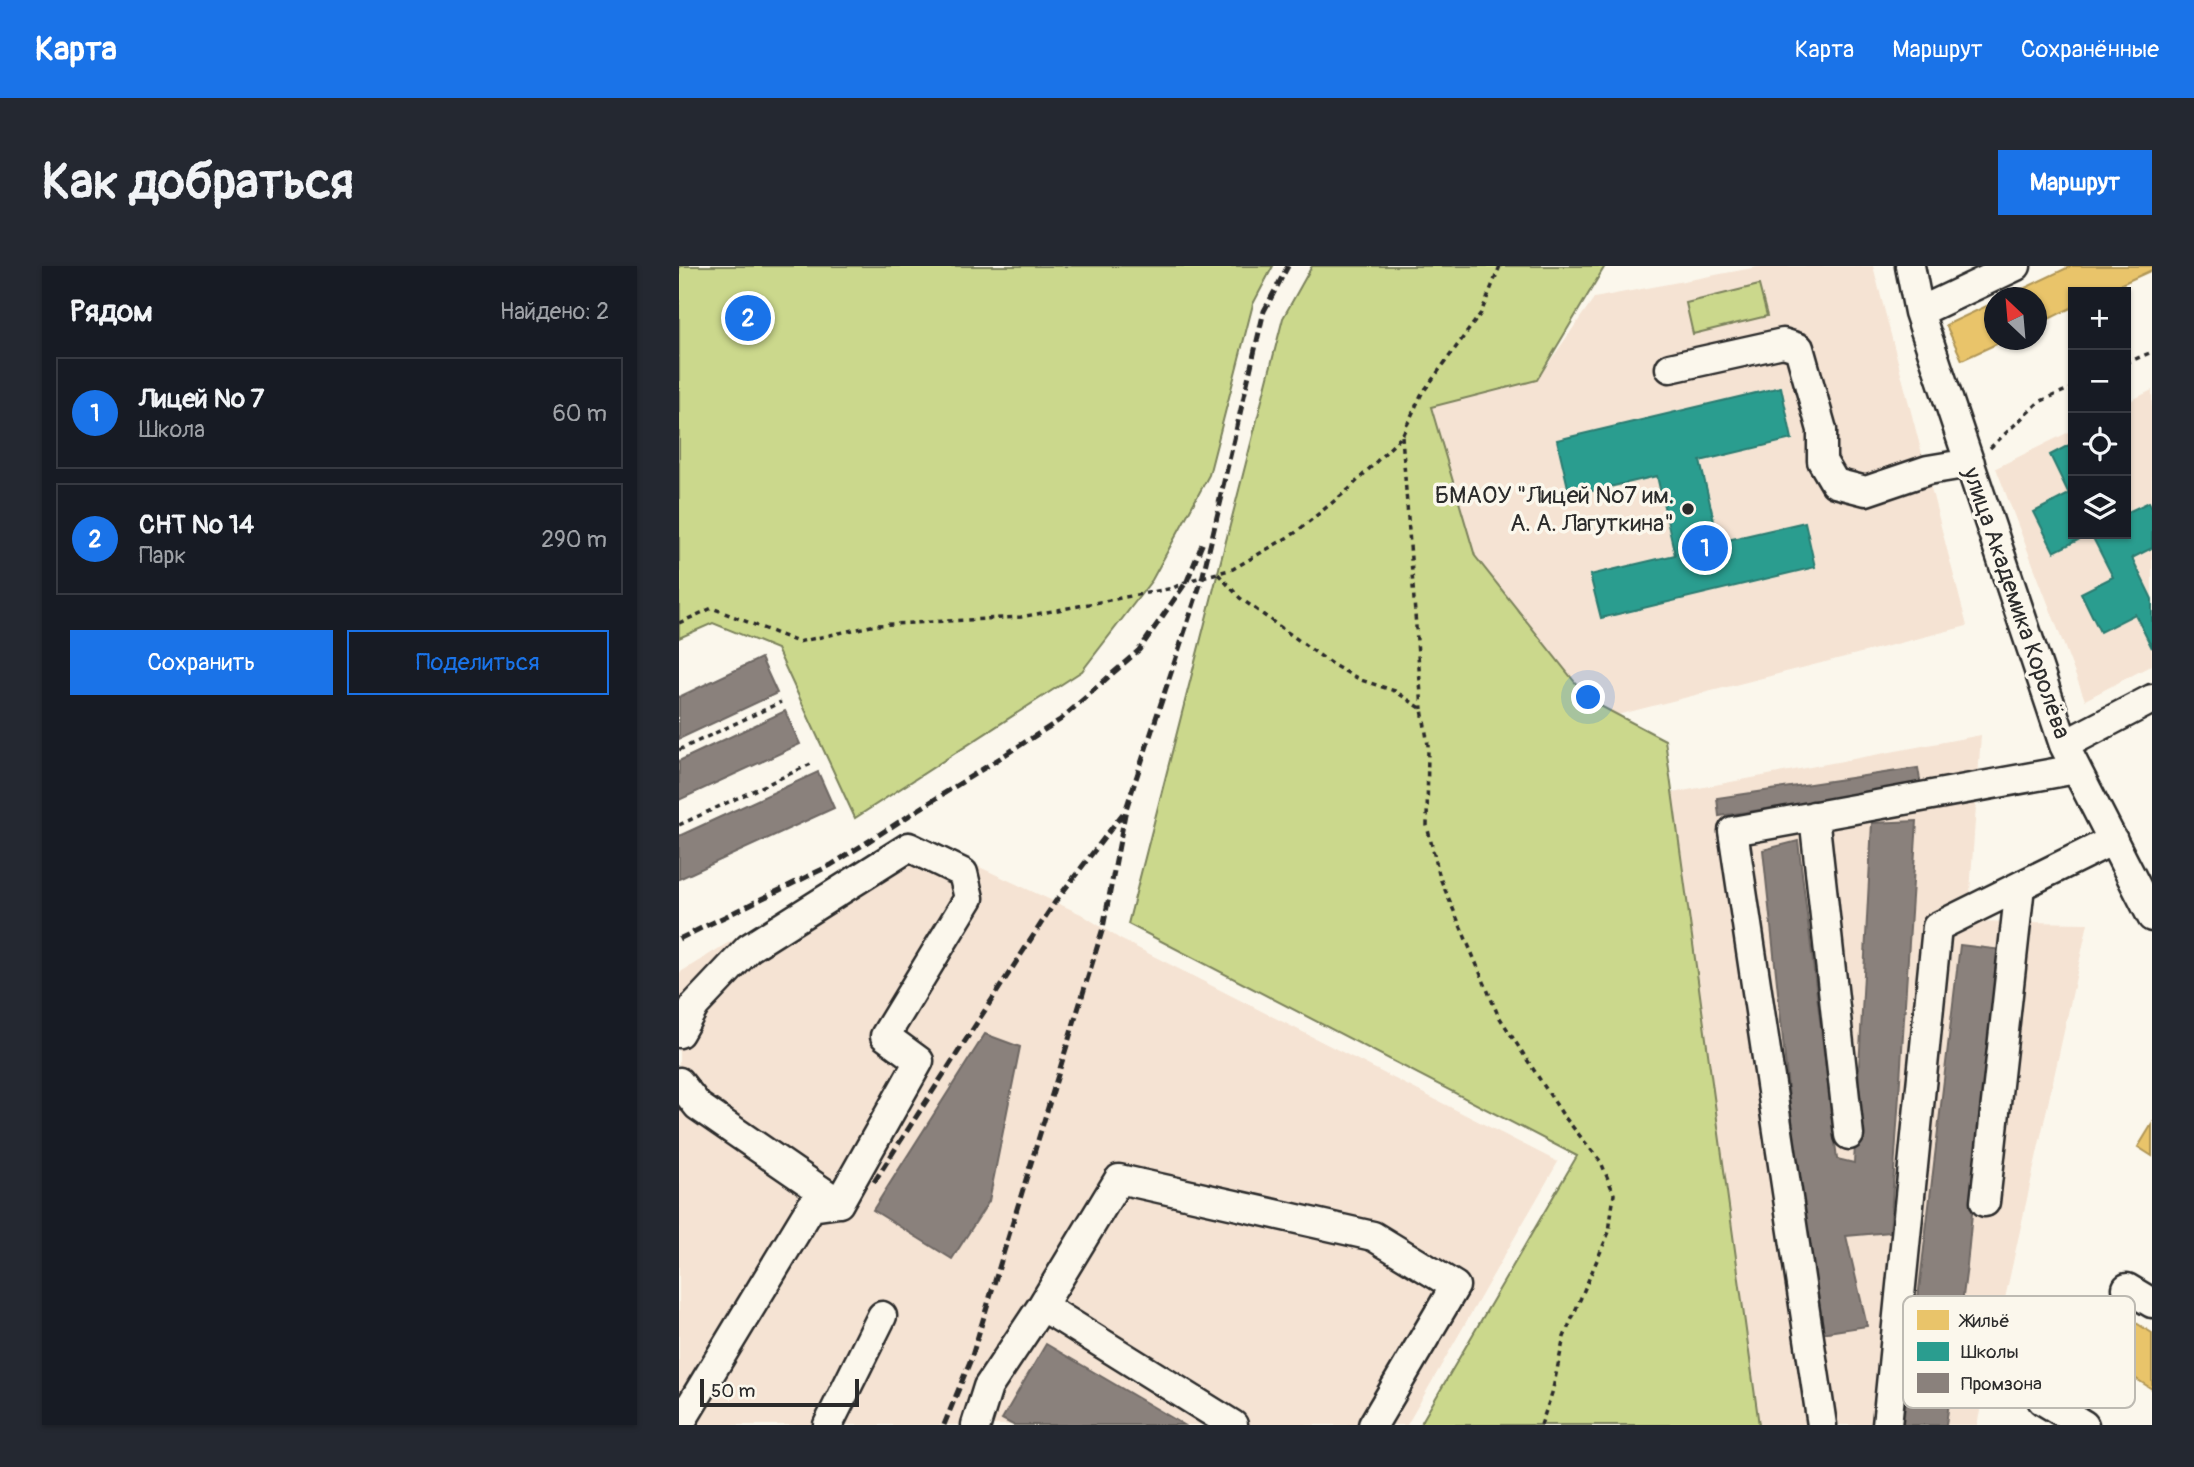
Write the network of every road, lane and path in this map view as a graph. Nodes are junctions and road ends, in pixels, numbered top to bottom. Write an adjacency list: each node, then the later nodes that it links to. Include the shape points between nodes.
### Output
1 (1500, 266): 9 (path, via 1481,313 1421,395)
2 (2016, 266): 4 (street)
3 (1912, 272): 4 (street, улица Академика Королёва)
4 (1919, 312): 10 (street, улица Академика Королёва)
5 (2152, 352): 6 (path)
6 (2131, 361)
7 (1670, 368): 10 (street, via 1783,343 1799,348 1822,430 1822,461 1835,483 1853,489 1865,491)
8 (2068, 389): 10 (path, via 2039,402)
9 (1402, 436): 11 (path, via 1349,489 1295,533); 15 (path)
10 (1975, 460): 17 (street, улица Академика Королёва)
11 (1218, 573): 12 (path, via 1173,588 1021,617 876,625 797,642 712,608); 15 (path, via 1240,598 1333,665 1395,691)
12 (679, 623)
13 (2152, 699): 17 (street)
14 (781, 702): 16 (path)
15 (1422, 709): 39 (path, via 1428,745 1427,826 1440,878 1499,1014 1563,1115 1601,1162 1614,1194 1609,1232 1564,1337)
16 (679, 750)
17 (2070, 757): 19 (street); 21 (street, улица Академика Королёва)
18 (811, 764): 20 (path)
19 (1814, 816): 26 (street); 40 (street, via 1733,831)
20 (679, 825)
21 (2113, 840): 22 (street); 23 (street, улица Академика Королёва)
22 (2020, 886): 27 (street); 41 (street, via 1937,927)
23 (2152, 916)
24 (679, 1034): 28 (street, via 695,1005 749,948 909,847 963,873 968,898 885,1036 919,1061)
25 (679, 1082): 28 (street, via 698,1106)
26 (1849, 1135)
27 (1985, 1202)
28 (839, 1203): 34 (street, via 811,1207)
29 (2127, 1289): 30 (street)
30 (2152, 1303)
31 (1042, 1306): 36 (street, via 988,1387); 37 (street); 38 (street, via 1119,1179 1373,1236 1455,1286)
32 (881, 1316): 35 (street)
33 (2055, 1408): 42 (street)
34 (680, 1425)
35 (828, 1425)
36 (976, 1425)
37 (1233, 1425)
38 (1373, 1425)
39 (1541, 1425)
40 (1822, 1425)
41 (1887, 1425)
42 (2084, 1425)

